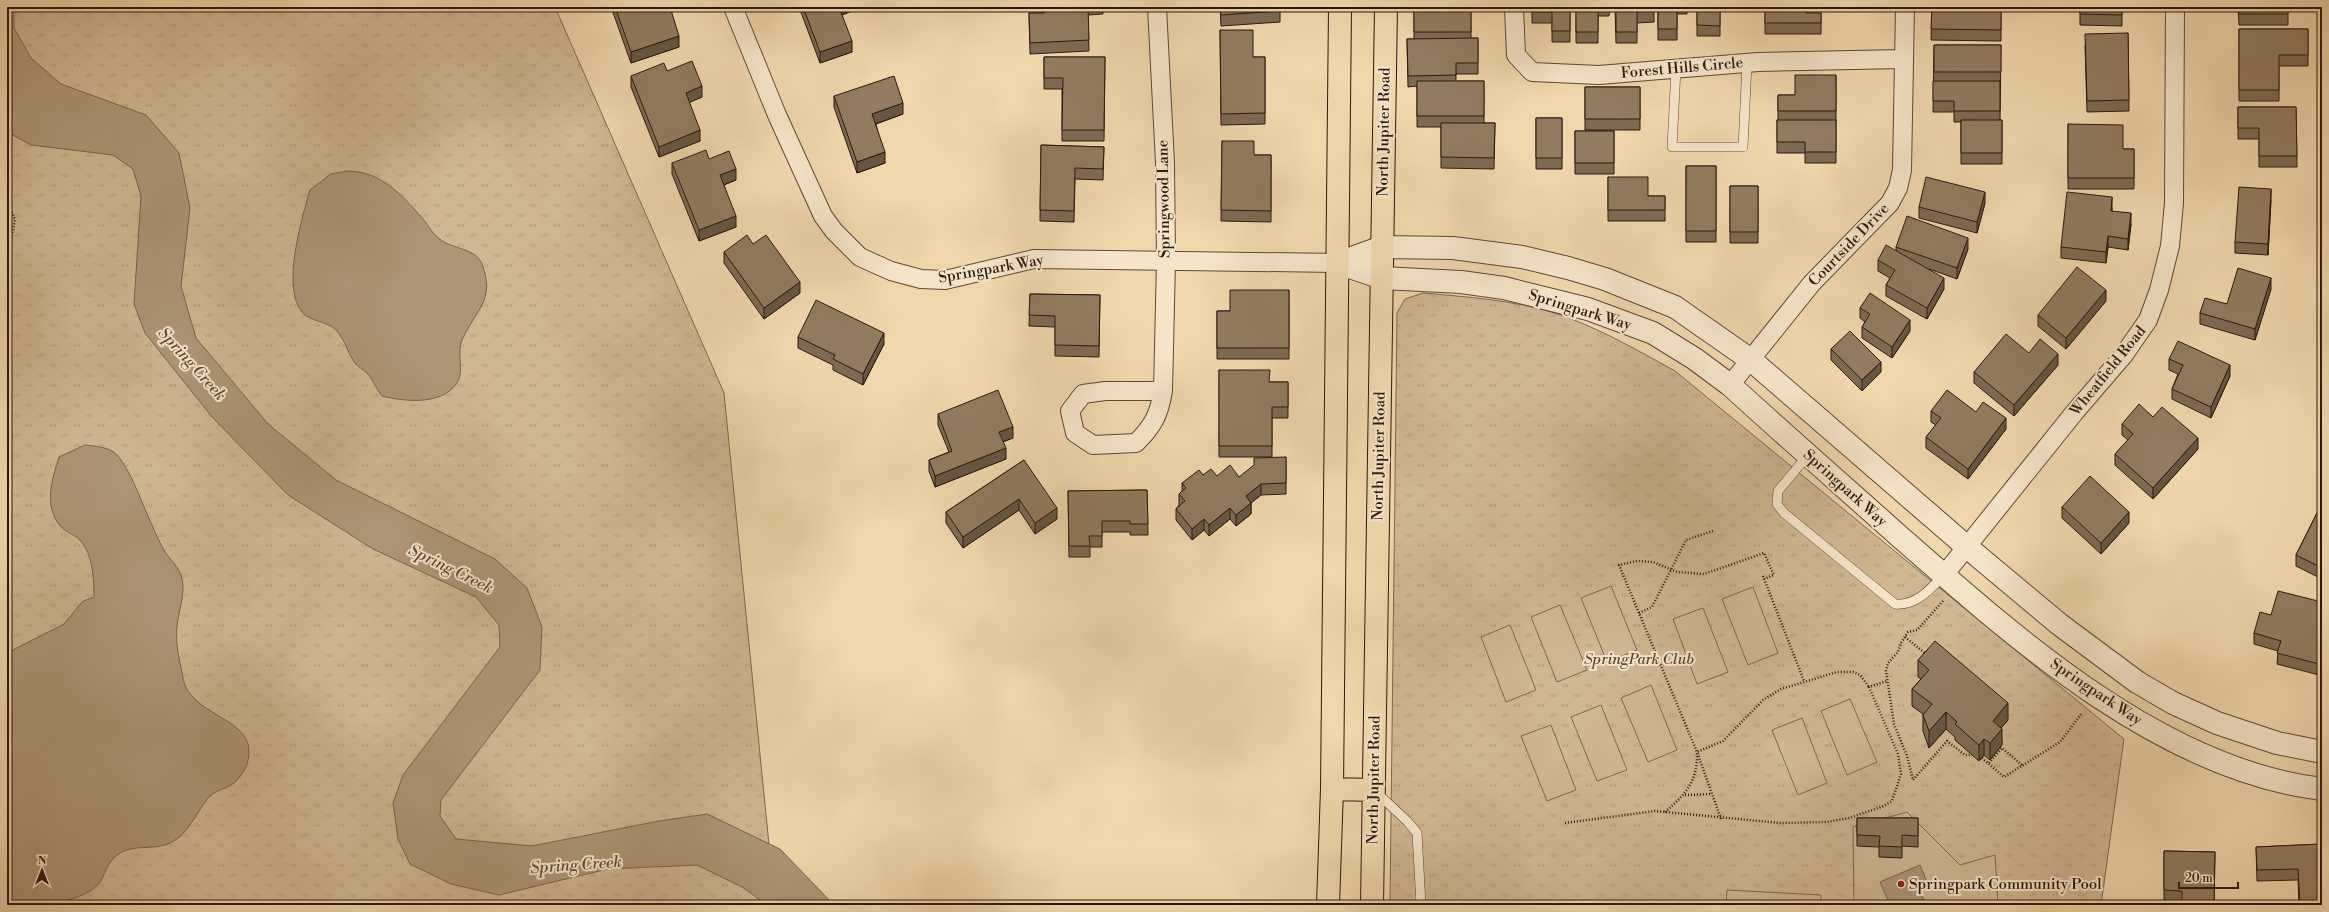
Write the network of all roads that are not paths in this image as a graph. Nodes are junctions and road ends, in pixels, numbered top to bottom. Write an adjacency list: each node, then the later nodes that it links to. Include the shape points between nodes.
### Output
1 (733, 7): 12 (street, Springpark Way, via 814,199 834,231 860,257 891,271 921,279 945,280 1034,259)
2 (1156, 7): 12 (street, Springwood Lane, via 1165,163)
3 (1340, 7): 13 (main road)
4 (1386, 7): 11 (main road, North Jupiter Road)
5 (1514, 7): 10 (street, Forest Hills Circle, via 1516,55 1532,72 1599,75)
6 (1905, 7): 8 (street, Courtside Drive)
7 (2175, 7): 19 (street, Wheatfield Road, via 2174,203 2170,246 2148,320 2123,356)
8 (1903, 59): 9 (street, Forest Hills Circle, via 1820,59); 15 (street, Courtside Drive, via 1902,170 1898,188 1890,203 1812,283)
9 (1746, 63): 10 (street, Forest Hills Circle); 10 (lane, via 1743,147 1672,147)
10 (1676, 69)
11 (1382, 247): 13 (street, Springpark Way); 14 (main road, North Jupiter Road); 15 (street, Springpark Way, via 1453,248 1522,257 1605,279 1675,307)
12 (1166, 261): 13 (street, Springpark Way); 17 (street, Springwood Lane)
13 (1338, 263): 14 (street, Springpark Way); 22 (main road)
14 (1382, 278): 16 (street, Springpark Way, via 1504,288 1588,309 1653,333); 24 (main road, North Jupiter Road)
15 (1751, 360): 16 (street, Courtside Drive); 19 (street, Springpark Way)
16 (1730, 386): 18 (street, Springpark Way)
17 (1163, 391): 17 (street, Springwood Lane, via 1160,408 1151,428 1136,443 1093,445 1075,433 1070,411 1083,394 1104,391)
18 (1808, 455): 20 (street, Springpark Way); 20 (lane, via 1778,491 1777,504 1784,513 1895,604 1904,605 1915,601 1926,594)
19 (1967, 547): 20 (street, Wheatfield Road); 21 (street, Springpark Way, via 2059,624 2137,682 2173,703 2217,723 2277,743)
20 (1944, 575): 23 (street, Springpark Way, via 2040,654 2085,687 2168,739 2218,761 2270,778)
21 (2322, 752)
22 (1332, 789): 24 (main road); 25 (main road)
23 (2322, 789)
24 (1373, 790): 26 (main road, North Jupiter Road); 27 (lane, via 1417,833)
25 (1328, 905)
26 (1372, 905)
27 (1421, 905)

